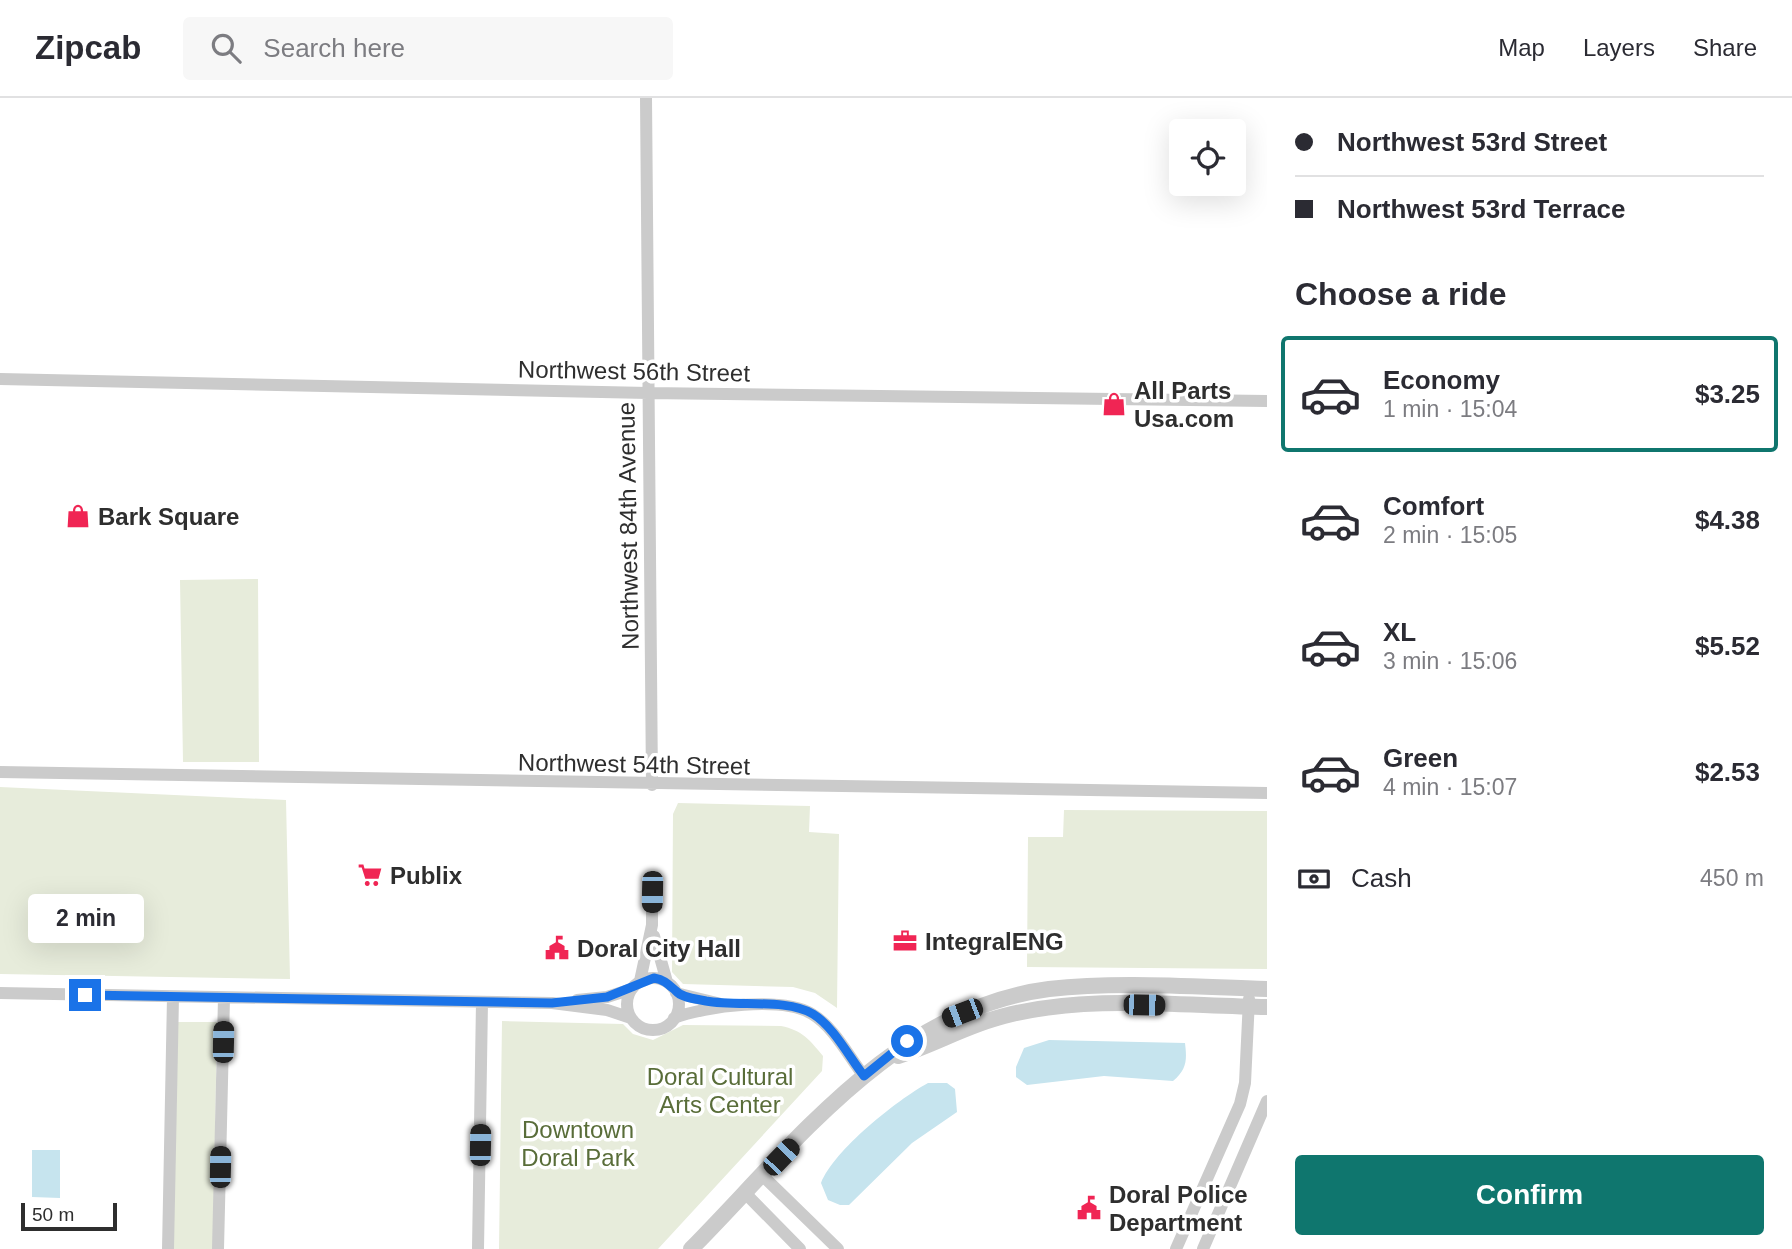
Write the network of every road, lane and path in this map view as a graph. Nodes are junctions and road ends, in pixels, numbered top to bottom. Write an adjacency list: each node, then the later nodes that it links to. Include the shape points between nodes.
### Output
1 (646, 98): 3 (street, Northwest 84th Avenue)
2 (0, 379): 3 (street, Northwest 56th Street)
3 (648, 393): 4 (street, Northwest 56th Street); 6 (street, Northwest 84th Avenue)
4 (1267, 401)
5 (0, 772): 6 (street, Northwest 54th Street)
6 (652, 785): 7 (street, Northwest 54th Street)
7 (1267, 793)
8 (652, 892): 9 (street)
9 (652, 925): 10 (street); 11 (street)
10 (667, 982): 11 (street, via 654,978); 15 (street)
11 (636, 985): 20 (street, via 607,997); 24 (street, via 627,1003)
12 (1249, 988): 13 (street); 18 (street, via 1091,986); 22 (street)
13 (1267, 989)
14 (0, 993): 16 (street)
15 (676, 993): 21 (street); 25 (street, via 679,1007)
16 (173, 997): 17 (street); 34 (street)
17 (224, 998): 19 (street); 35 (street)
18 (1006, 998): 26 (street); 27 (street, via 938,1023)
19 (482, 1002): 20 (street); 36 (street)
20 (552, 1003): 24 (street)
21 (732, 1006): 25 (street); 28 (street, via 794,1007 813,1014)
22 (1249, 1007): 23 (street); 26 (street, via 1092,1004); 30 (street, via 1245,1083)
23 (1267, 1007)
24 (631, 1018): 25 (street, via 639,1026 653,1029)
25 (674, 1018)
26 (992, 1019): 27 (street)
27 (886, 1060): 28 (street)
28 (864, 1076): 32 (street)
29 (1267, 1101): 31 (street)
30 (1225, 1140): 31 (street); 40 (street)
31 (1247, 1149): 41 (street)
32 (763, 1176): 33 (street); 39 (street)
33 (746, 1194): 37 (street); 38 (street)
34 (168, 1249)
35 (218, 1249)
36 (478, 1249)
37 (691, 1249)
38 (800, 1249)
39 (838, 1249)
40 (1176, 1249)
41 (1203, 1249)

